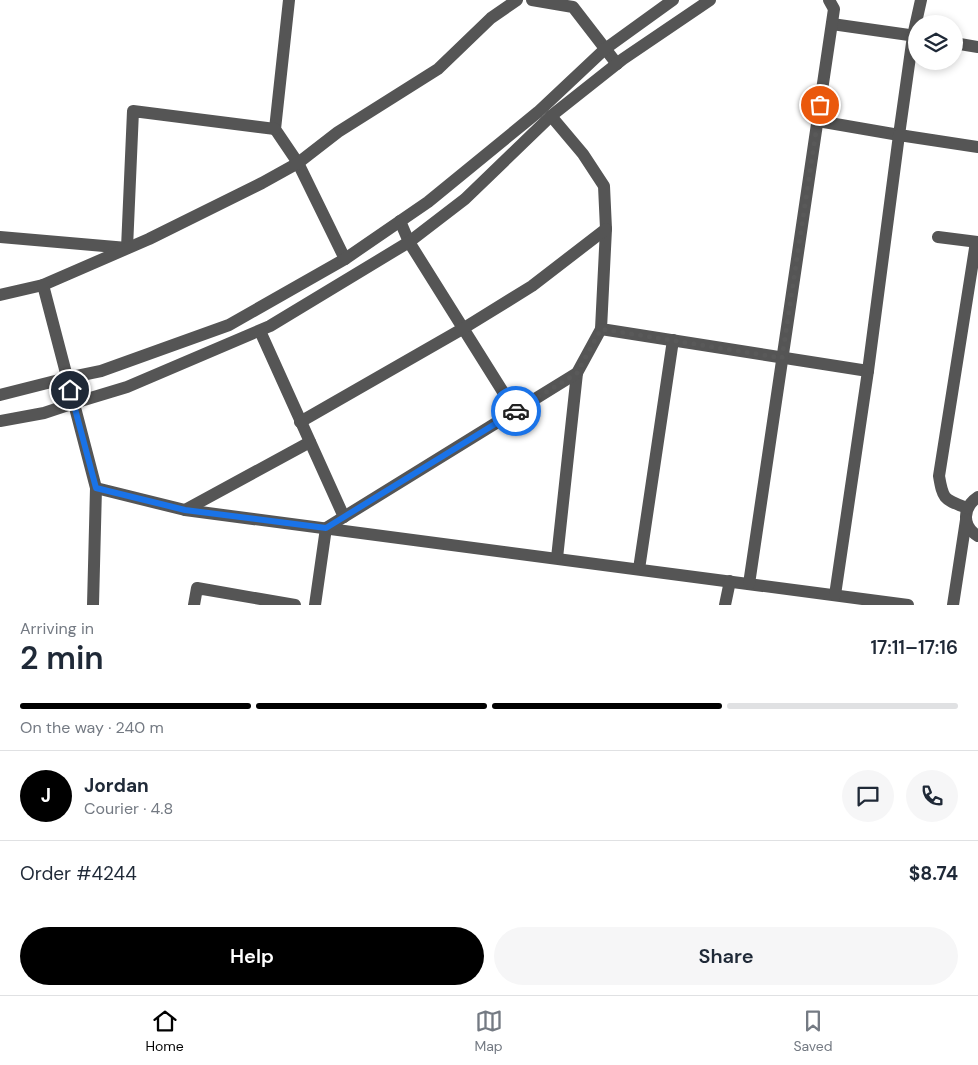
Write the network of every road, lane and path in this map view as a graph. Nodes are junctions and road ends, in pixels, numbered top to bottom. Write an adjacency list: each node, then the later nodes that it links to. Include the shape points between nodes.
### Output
1 (289, 0): 19 (street)
2 (517, 0): 22 (street, via 491,18 438,69 338,132)
3 (532, 0): 8 (street)
4 (673, 0): 14 (street)
5 (710, 0): 15 (street)
6 (829, 0): 10 (street, via 834,9)
7 (921, 0): 9 (street)
8 (573, 4): 14 (street)
9 (918, 15)
10 (832, 24): 11 (street); 18 (street)
11 (908, 35)
12 (963, 44): 13 (street)
13 (978, 47)
14 (605, 49): 15 (street); 23 (street, via 538,112)
15 (617, 64): 17 (street)
16 (910, 70): 20 (street)
17 (551, 116): 24 (street, via 583,154 604,186); 27 (street, via 465,199)
18 (818, 121): 20 (street); 37 (street)
19 (275, 129): 22 (street); 29 (street, via 133,110)
20 (900, 135): 21 (street); 38 (street)
21 (978, 147)
22 (298, 163): 29 (street); 30 (street)
23 (400, 221): 27 (street); 30 (street)
24 (606, 229): 33 (street, via 532,286); 34 (street)
25 (0, 237): 29 (street)
26 (938, 237): 28 (street)
27 (409, 242): 33 (street); 35 (street)
28 (977, 242): 50 (street, via 939,476 942,493)
29 (127, 248): 31 (street)
30 (345, 259): 40 (street, via 229,325 101,371)
31 (44, 285): 32 (street); 40 (street)
32 (0, 295)
33 (464, 328): 43 (street); 45 (street)
34 (601, 329): 36 (street); 39 (street)
35 (260, 330): 42 (street, via 127,387); 45 (street)
36 (673, 340): 37 (street); 55 (street)
37 (782, 358): 38 (street); 57 (street)
38 (868, 371): 58 (street)
39 (577, 373): 43 (street); 54 (street)
40 (67, 378): 41 (street); 42 (street)
41 (0, 394)
42 (74, 402): 44 (street, via 44,413); 47 (street)
43 (516, 411): 51 (street)
44 (0, 420)
45 (300, 422): 46 (street)
46 (310, 442): 49 (street); 51 (street)
47 (96, 488): 49 (street); 59 (street)
48 (978, 497): 50 (street, via 971,502)
49 (185, 510): 52 (street)
50 (966, 514): 53 (street, via 968,528); 65 (street)
51 (344, 517): 52 (street)
52 (326, 528): 54 (street); 62 (street)
53 (978, 536)
54 (557, 558): 55 (street)
55 (639, 569): 56 (street)
56 (730, 581): 57 (street); 63 (street)
57 (750, 584): 58 (street)
58 (835, 595): 64 (street)
59 (93, 605)
60 (194, 605): 61 (street, via 197,588)
61 (295, 605)
62 (314, 605)
63 (725, 605)
64 (908, 605)
65 (953, 605)

